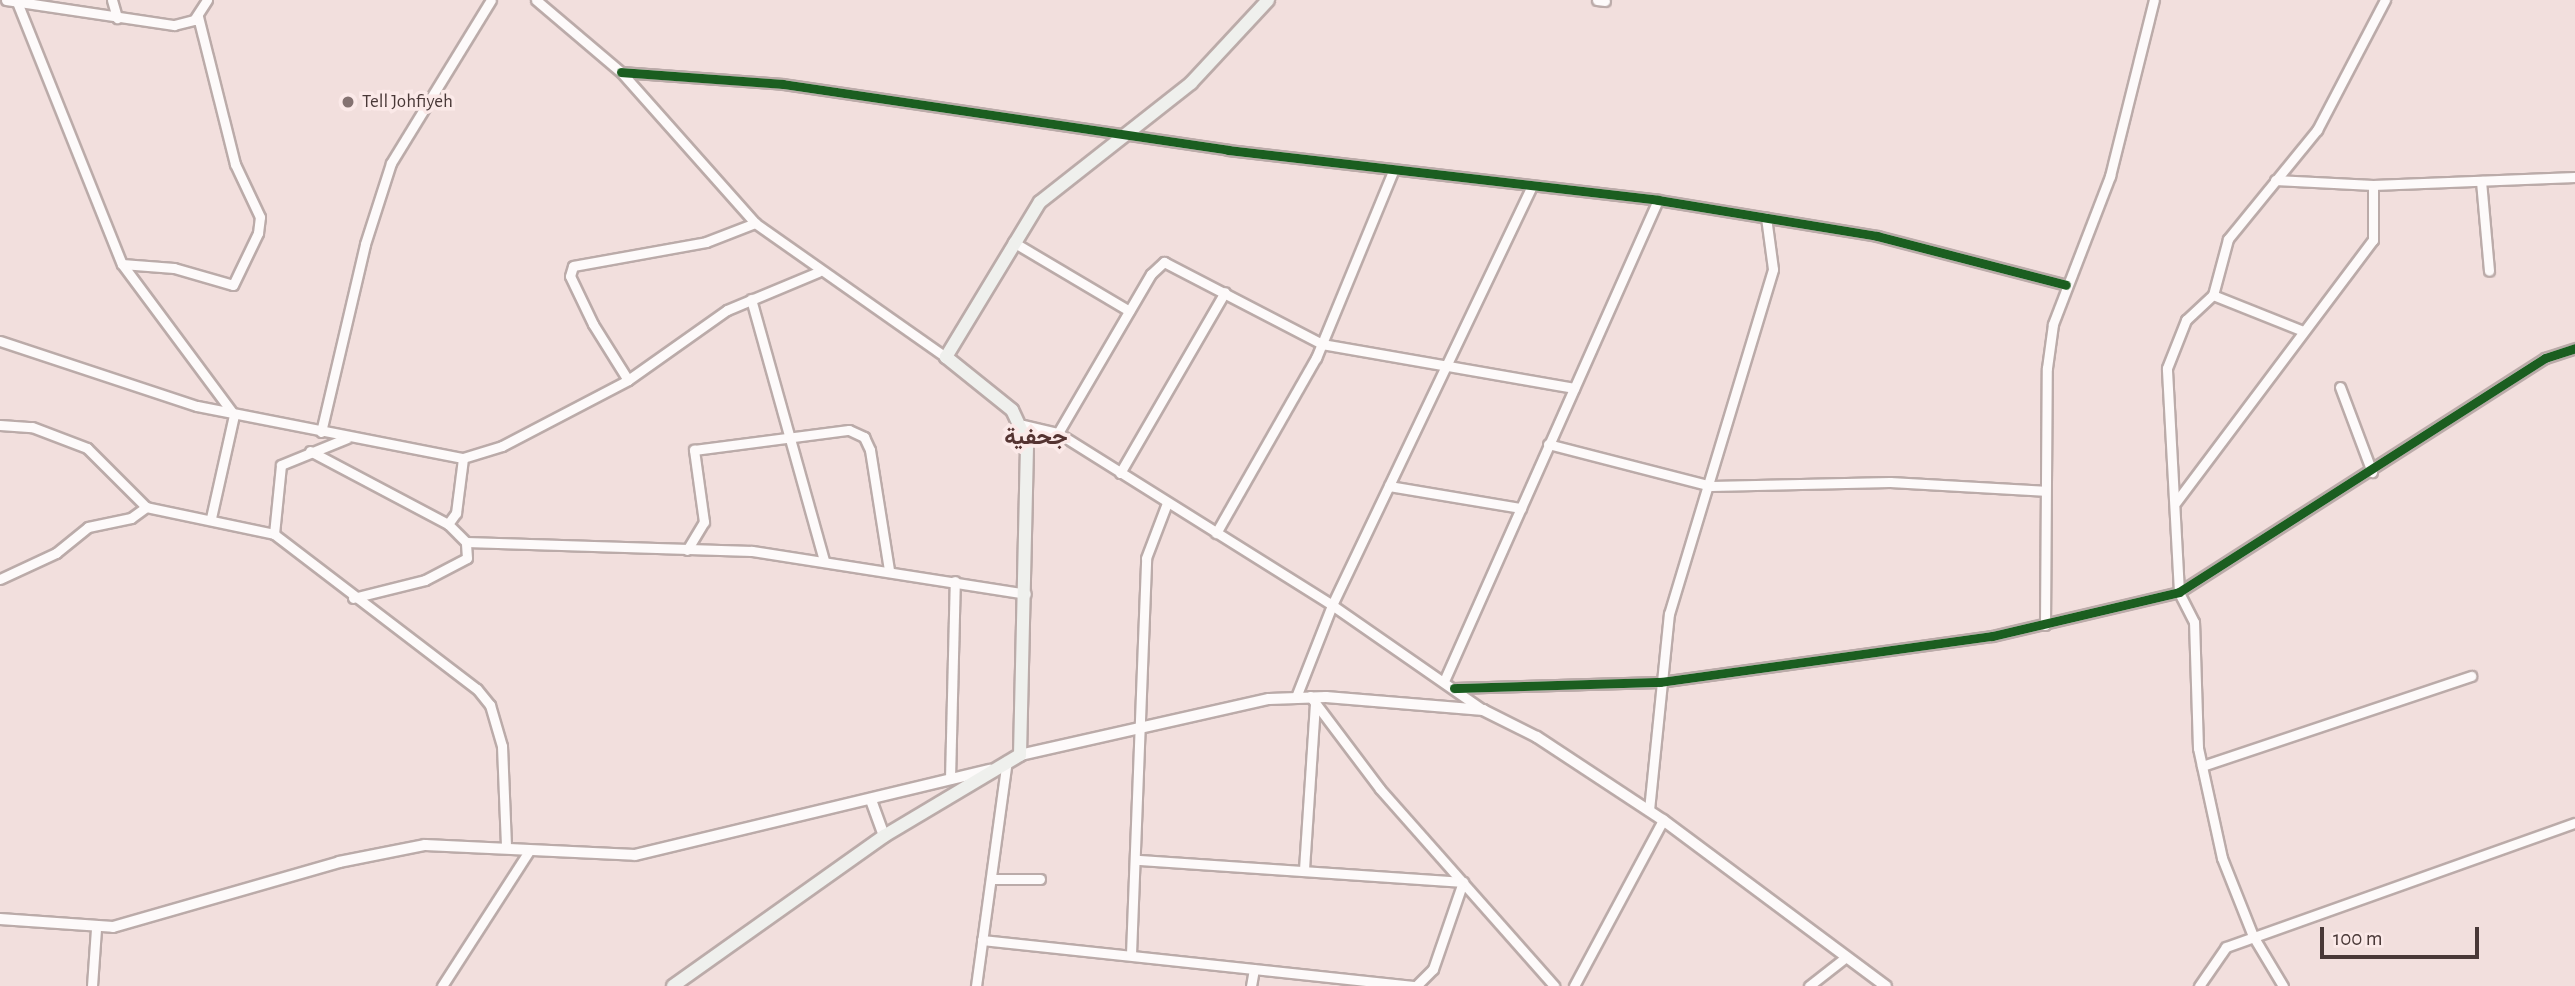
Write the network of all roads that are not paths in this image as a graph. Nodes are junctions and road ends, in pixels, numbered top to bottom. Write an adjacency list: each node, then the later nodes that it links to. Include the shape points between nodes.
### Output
1 (6, 0): 9 (street)
2 (112, 0): 11 (street)
3 (207, 0): 10 (street)
4 (491, 0): 44 (street, via 391,163 365,244)
5 (536, 0): 12 (street)
6 (1268, 0): 13 (main road, via 1191,83)
7 (2154, 0): 27 (street, via 2110,176)
8 (2385, 0): 16 (street, via 2317,130)
9 (17, 2): 11 (street); 24 (street)
10 (198, 17): 11 (street, via 174,25); 24 (street, via 235,164 260,217 258,233 233,285 174,268)
11 (117, 18)
12 (621, 72): 13 (street, via 783,84); 22 (street)
13 (1119, 135): 14 (street); 23 (main road, via 1054,187)
14 (1394, 169): 19 (street); 34 (street)
15 (2575, 177): 17 (street)
16 (2275, 180): 18 (street); 29 (street, via 2228,239)
17 (2480, 181): 18 (street); 25 (street)
18 (2373, 185): 32 (street, via 2373,240)
19 (1532, 186): 20 (street); 37 (street)
20 (1658, 200): 21 (street); 40 (street)
21 (1766, 217): 27 (street, via 1877,236); 54 (street, via 1773,269)
22 (755, 223): 26 (street); 38 (street, via 706,242 573,266 570,276 593,324)
23 (1013, 242): 31 (street); 36 (main road)
24 (122, 264): 41 (street)
25 (2488, 271)
26 (818, 272): 30 (street); 36 (street)
27 (2066, 285): 55 (street, via 2047,368)
28 (1225, 292): 31 (street, via 1164,262); 34 (street); 52 (street)
29 (2213, 295): 32 (street); 56 (street, via 2186,320 2167,368)
30 (751, 299): 38 (street, via 704,323); 46 (street)
31 (1129, 311): 45 (street)
32 (2303, 331): 56 (street)
33 (0, 341): 41 (street)
34 (1322, 344): 37 (street); 62 (street)
35 (2575, 348): 51 (street, via 2545,358)
36 (946, 357): 43 (main road)
37 (1445, 367): 40 (street); 53 (street)
38 (628, 380): 50 (street, via 502,446)
39 (2340, 387): 51 (street)
40 (1574, 388): 48 (street)
41 (234, 415): 44 (street); 60 (street)
42 (0, 425): 58 (street, via 32,427 87,448)
43 (1023, 425): 45 (street); 71 (main road, via 1029,460)
44 (321, 432): 47 (street)
45 (1058, 433): 52 (street)
46 (789, 435): 65 (street, via 694,450 704,522); 66 (street); 67 (street, via 849,430 864,437)
47 (348, 438): 49 (street); 50 (street)
48 (1548, 444): 54 (street); 59 (street)
49 (310, 451): 61 (street); 63 (street, via 281,465)
50 (463, 458): 61 (street, via 456,513)
51 (2372, 472): 70 (street)
52 (1119, 473): 57 (street)
53 (1389, 486): 59 (street); 73 (street)
54 (1711, 486): 55 (street, via 1890,482); 77 (street, via 1672,597)
55 (2045, 491): 74 (street)
56 (2176, 502): 70 (street)
57 (1167, 503): 62 (street); 82 (street, via 1146,558)
58 (146, 507): 60 (street); 68 (street, via 131,519 88,527 56,553)
59 (1521, 508): 76 (street)
60 (211, 518): 63 (street)
61 (447, 523): 64 (street)
62 (1216, 533): 73 (street)
63 (274, 534): 72 (street)
64 (466, 542): 65 (street); 72 (street, via 464,562 425,580)
65 (687, 550): 66 (street)
66 (824, 561): 67 (street)
67 (889, 570): 69 (street)
68 (0, 579)
69 (955, 581): 71 (street); 87 (street)
70 (2179, 592): 74 (street); 85 (street, via 2193,622)
71 (1026, 594): 83 (main road)
72 (354, 597): 93 (street, via 490,705 506,776)
73 (1332, 606): 76 (street); 79 (street)
74 (2045, 625): 77 (street)
75 (2471, 676): 85 (street)
76 (1444, 681): 78 (street)
77 (1660, 682): 78 (street); 89 (street)
78 (1454, 688): 81 (street)
79 (1296, 697): 80 (street); 82 (street)
80 (1313, 700): 81 (street); 96 (street); 99 (street)
81 (1483, 710): 89 (street)
82 (1143, 724): 83 (street); 95 (street)
83 (1020, 755): 84 (main road)
84 (1007, 761): 86 (main road); 97 (street)
85 (2202, 766): 102 (street, via 2222,858)
86 (990, 770): 87 (street); 92 (main road)
87 (950, 779): 88 (street)
88 (871, 800): 92 (street); 94 (street, via 635,855)
89 (1649, 810): 90 (street)
90 (1663, 820): 105 (street); 113 (street)
91 (2575, 823): 102 (street)
92 (884, 836): 109 (main road)
93 (506, 846): 94 (street); 101 (street, via 393,850 157,919)
94 (529, 850): 108 (street)
95 (1137, 860): 96 (street); 104 (street)
96 (1304, 869): 99 (street)
97 (992, 879): 98 (street); 103 (street)
98 (1040, 879)
99 (1463, 882): 106 (street, via 1433,969 1421,984); 112 (street)
100 (0, 919): 101 (street)
101 (96, 929): 107 (street)
102 (2252, 936): 116 (street, via 2227,947); 117 (street)
103 (982, 940): 104 (street); 110 (street)
104 (1131, 954): 106 (street)
105 (1846, 957): 114 (street); 115 (street)
106 (1254, 969): 111 (street)
107 (92, 986)
108 (442, 986)
109 (673, 986)
110 (976, 986)
111 (1251, 986)
112 (1554, 986)
113 (1573, 986)
114 (1809, 986)
115 (1886, 986)
116 (2199, 986)
117 (2283, 986)

